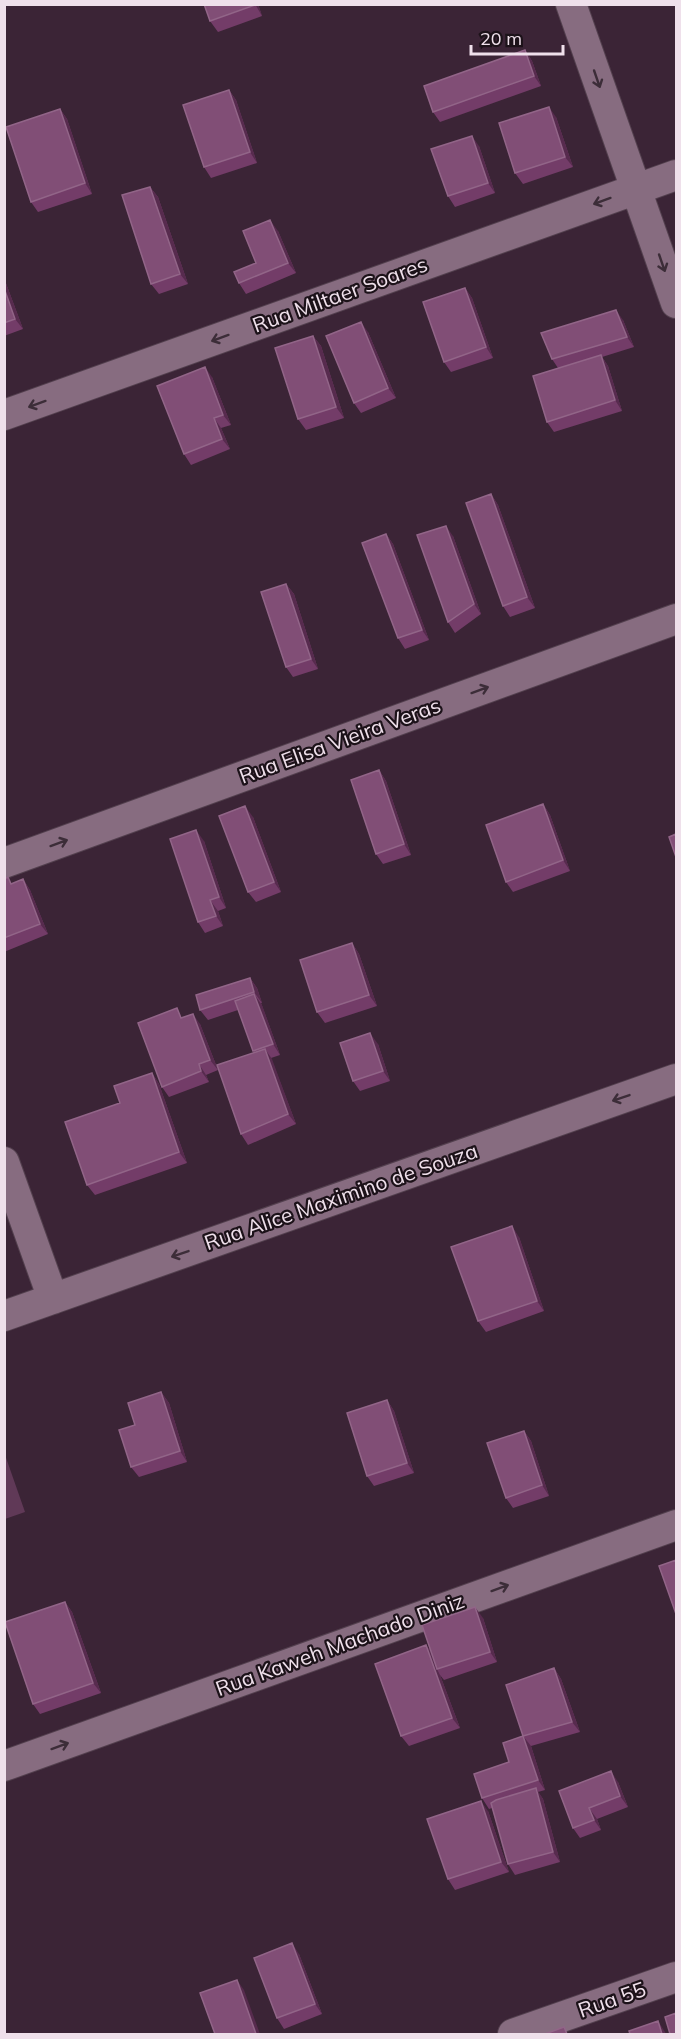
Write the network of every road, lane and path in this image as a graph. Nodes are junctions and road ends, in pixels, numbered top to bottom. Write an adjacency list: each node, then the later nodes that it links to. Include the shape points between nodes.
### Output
1 (571, 4): 3 (street, one-way to 3)
2 (676, 175): 3 (street, Rua Miltaer Soares)
3 (636, 189): 4 (street, one-way to 4); 5 (street, Rua Miltaer Soares, one-way to 5)
4 (676, 303)
5 (4, 415)
6 (676, 619): 7 (street, Rua Elisa Vieira Veras, one-way to 6)
7 (4, 863)
8 (676, 1079): 10 (street, Rua Alice Maximino de Souza, one-way to 10)
9 (4, 1162): 10 (street)
10 (53, 1299): 11 (street, Rua Alice Maximino de Souza)
11 (4, 1316)
12 (676, 1525): 13 (street, Rua Kaweh Machado Diniz, one-way to 12)
13 (4, 1766)
14 (676, 1977): 15 (street, Rua 55)
15 (513, 2034)

